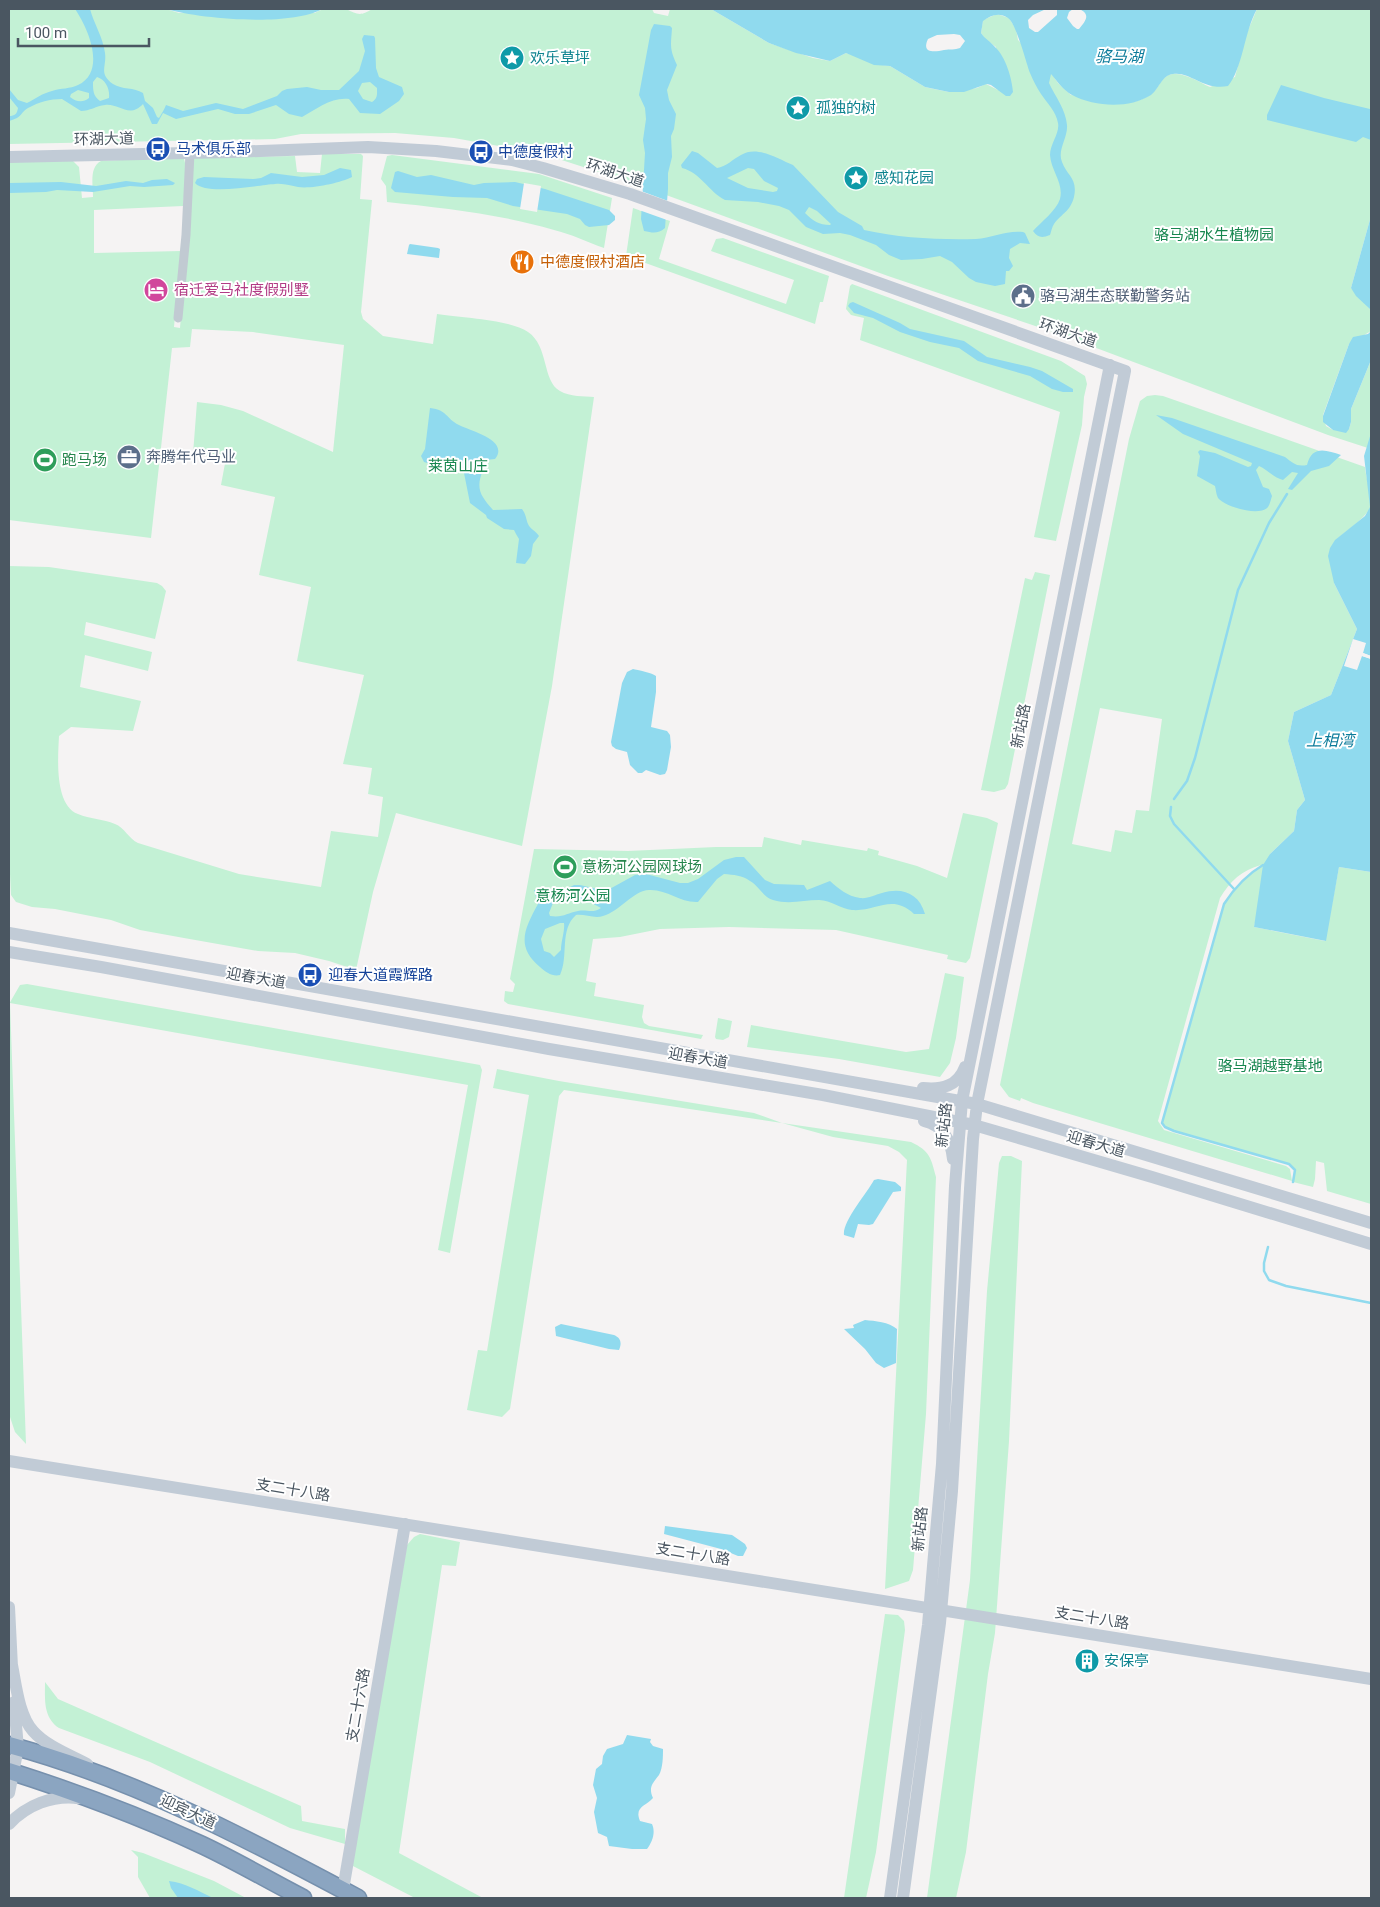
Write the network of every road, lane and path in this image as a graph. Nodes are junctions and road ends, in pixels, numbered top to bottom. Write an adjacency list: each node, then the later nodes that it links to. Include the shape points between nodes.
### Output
1 (190, 153): 2 (street, 环湖大道); 3 (street); 4 (street, 环湖大道, via 368,147 488,156 526,163 678,210)
2 (9, 157)
3 (178, 318)
4 (1110, 366): 5 (street, 环湖大道); 10 (street, 新站路)
5 (1125, 371): 15 (street, 新站路)
6 (9, 933): 7 (street, 迎春大道)
7 (66, 942): 9 (street); 11 (street, 迎春大道)
8 (9, 952): 9 (street, 迎春大道)
9 (63, 960): 13 (street, 迎春大道, via 549,1049)
10 (974, 1043): 11 (street, via 962,1075 956,1082 937,1089); 14 (street, 新站路)
11 (812, 1075): 12 (street, 迎春大道)
12 (896, 1089): 14 (street, 迎春大道); 16 (street)
13 (822, 1095): 16 (street, 迎春大道); 19 (street, via 933,1123 948,1137)
14 (962, 1101): 15 (street, 迎春大道); 17 (street, 新站路)
15 (976, 1104): 18 (street, 新站路); 20 (street, 迎春大道)
16 (892, 1109): 17 (street, 迎春大道)
17 (959, 1122): 18 (street, 迎春大道); 19 (street, 新站路)
18 (974, 1125): 21 (street, 迎春大道); 25 (street, 新站路, via 952,1492)
19 (955, 1186): 25 (street, 新站路)
20 (1371, 1223)
21 (1371, 1244)
22 (9, 1461): 23 (street, 支二十八路)
23 (405, 1524): 25 (street, 支二十八路); 34 (street, 支二十六路)
24 (9, 1607): 26 (street)
25 (935, 1609): 27 (street, 支二十八路); 37 (street, 新站路); 38 (street, 新站路)
26 (11, 1660): 28 (street); 31 (street, via 25,1719 33,1732 70,1755)
27 (1371, 1679)
28 (14, 1747): 29 (street); 31 (highway, 迎宾大道)
29 (12, 1772): 30 (street); 32 (highway, 迎宾大道)
30 (9, 1793)
31 (159, 1799): 34 (highway, 迎宾大道)
32 (103, 1804): 33 (street, via 82,1798 55,1797 29,1808); 35 (highway, 迎宾大道, via 203,1846)
33 (9, 1824)
34 (343, 1890): 36 (highway, 迎宾大道)
35 (303, 1898)
36 (358, 1898)
37 (890, 1898)
38 (903, 1898)

